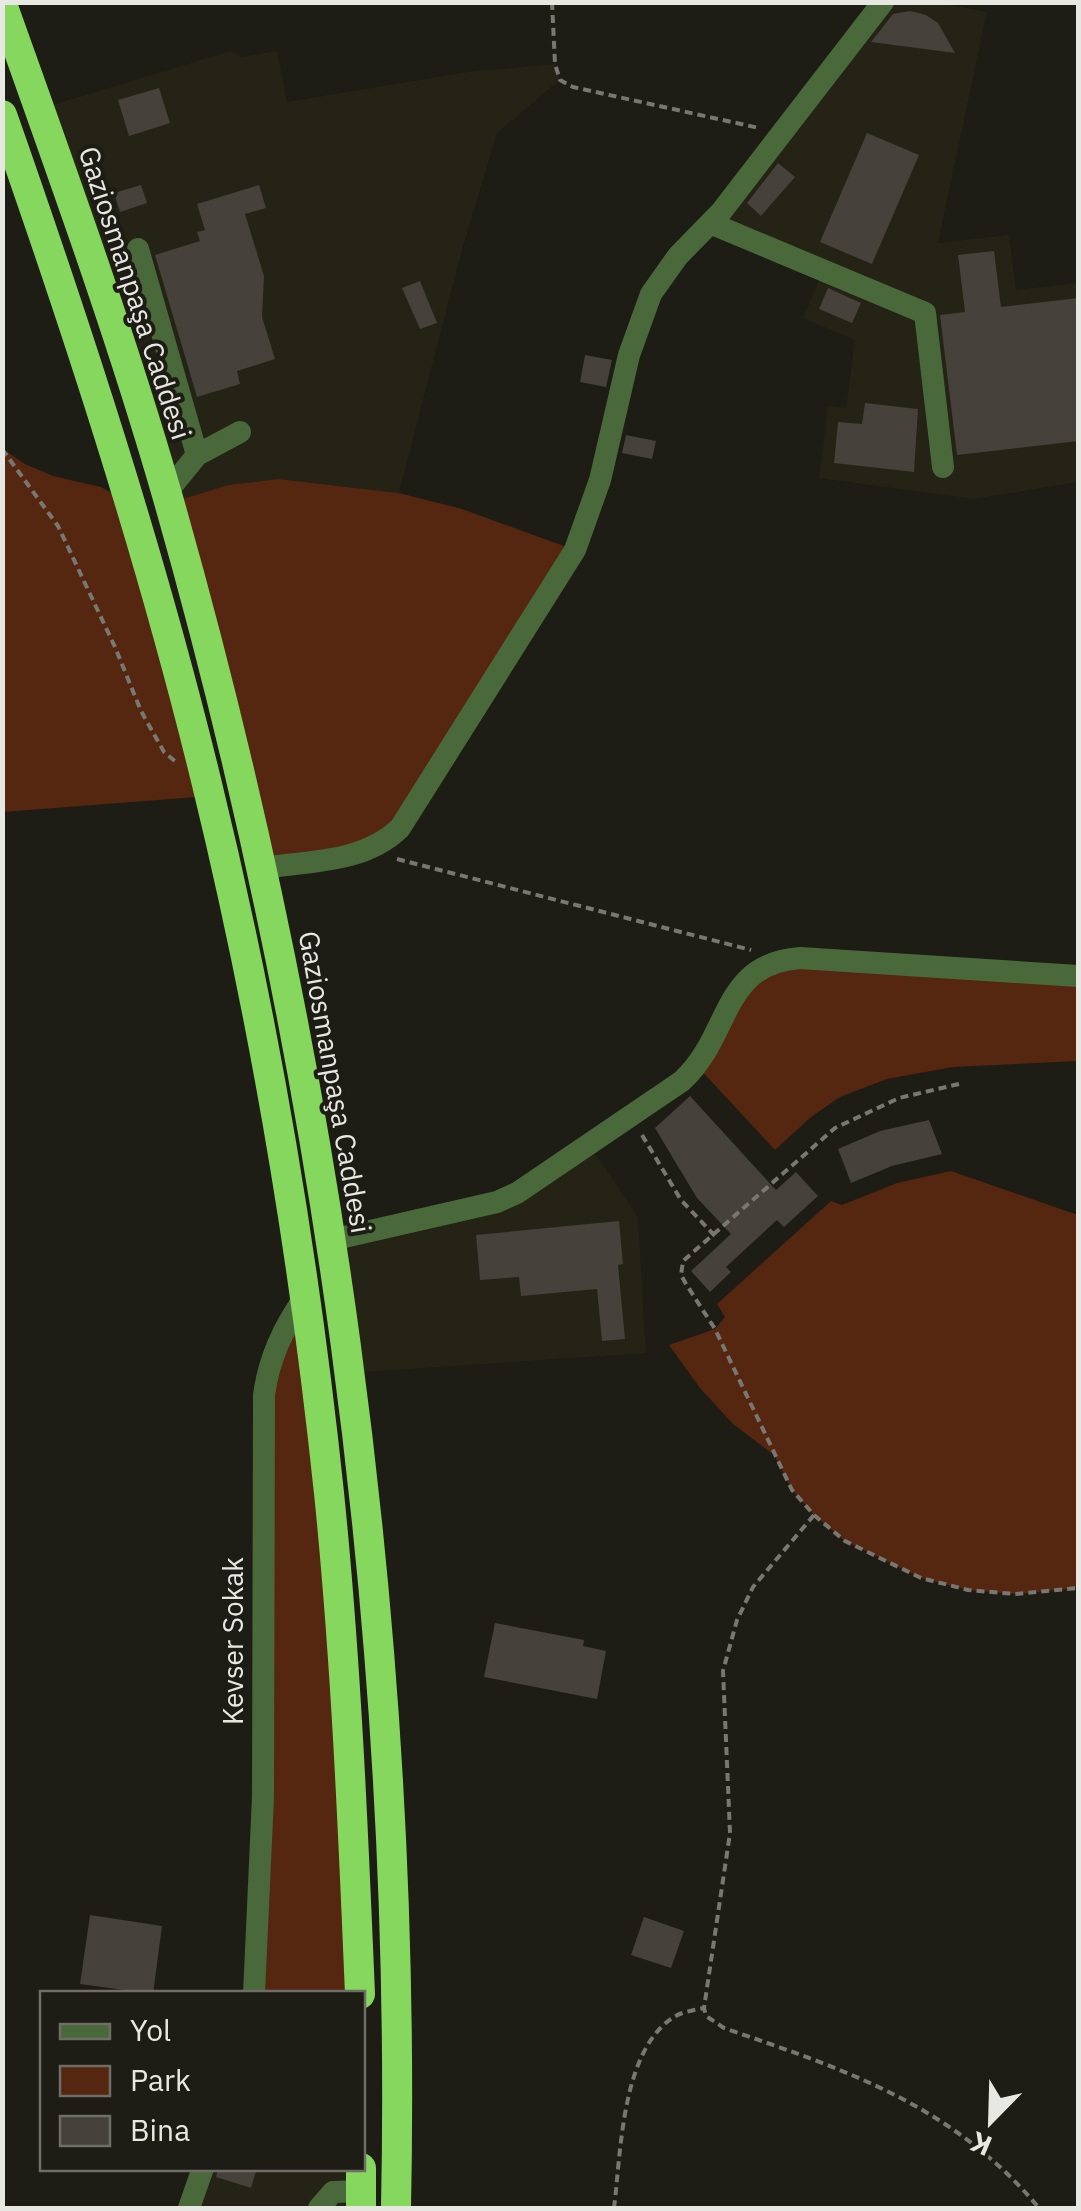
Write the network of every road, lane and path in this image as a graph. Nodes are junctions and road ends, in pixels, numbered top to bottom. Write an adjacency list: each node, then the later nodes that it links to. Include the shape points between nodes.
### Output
1 (552, 2): 5 (path, via 554,64 560,80 573,88)
2 (883, 2): 5 (street)
3 (2, 4): 12 (highway, Gaziosmanpaşa Caddesi)
4 (2, 115): 13 (highway, via 130,503)
5 (782, 135): 6 (street)
6 (710, 224): 11 (street, via 926,314); 14 (street, via 661,277 642,311 600,480 575,550 415,807 384,843)
7 (138, 249): 10 (street)
8 (240, 432): 10 (street)
9 (2, 449): 13 (path, via 58,526 164,752)
10 (197, 454): 12 (street)
11 (943, 467)
12 (166, 492): 15 (highway, Gaziosmanpaşa Caddesi)
13 (207, 782): 22 (highway)
14 (366, 852): 15 (street); 16 (path)
15 (262, 868): 21 (highway, Gaziosmanpaşa Caddesi)
16 (784, 959): 17 (street); 19 (street, via 752,972 698,1067)
17 (1078, 976)
18 (959, 1084): 20 (path, via 899,1098 835,1128)
19 (631, 1116): 20 (path, via 681,1200); 21 (street, via 497,1202)
20 (715, 1236): 23 (path, via 683,1261 682,1275 716,1329 792,1490)
21 (331, 1240): 32 (highway, Gaziosmanpaşa Caddesi, via 363,1492 384,1750 396,2010)
22 (304, 1298): 25 (street, Kevser Sokak, via 281,1334 264,1395 263,1797); 26 (highway, via 340,1631)
23 (814, 1516): 24 (path, via 845,1540 921,1578 1016,1594); 27 (path, via 753,1587 723,1672 730,1833)
24 (1078, 1588)
25 (254, 1991)
26 (360, 1991)
27 (704, 2008): 33 (path, via 674,2016 643,2054 630,2087); 34 (path, via 724,2028 920,2106 982,2150)
28 (202, 2171): 30 (street)
29 (361, 2189): 31 (street, via 333,2192)
30 (189, 2208)
31 (319, 2208)
32 (396, 2208)
33 (614, 2208)
34 (1038, 2208)

